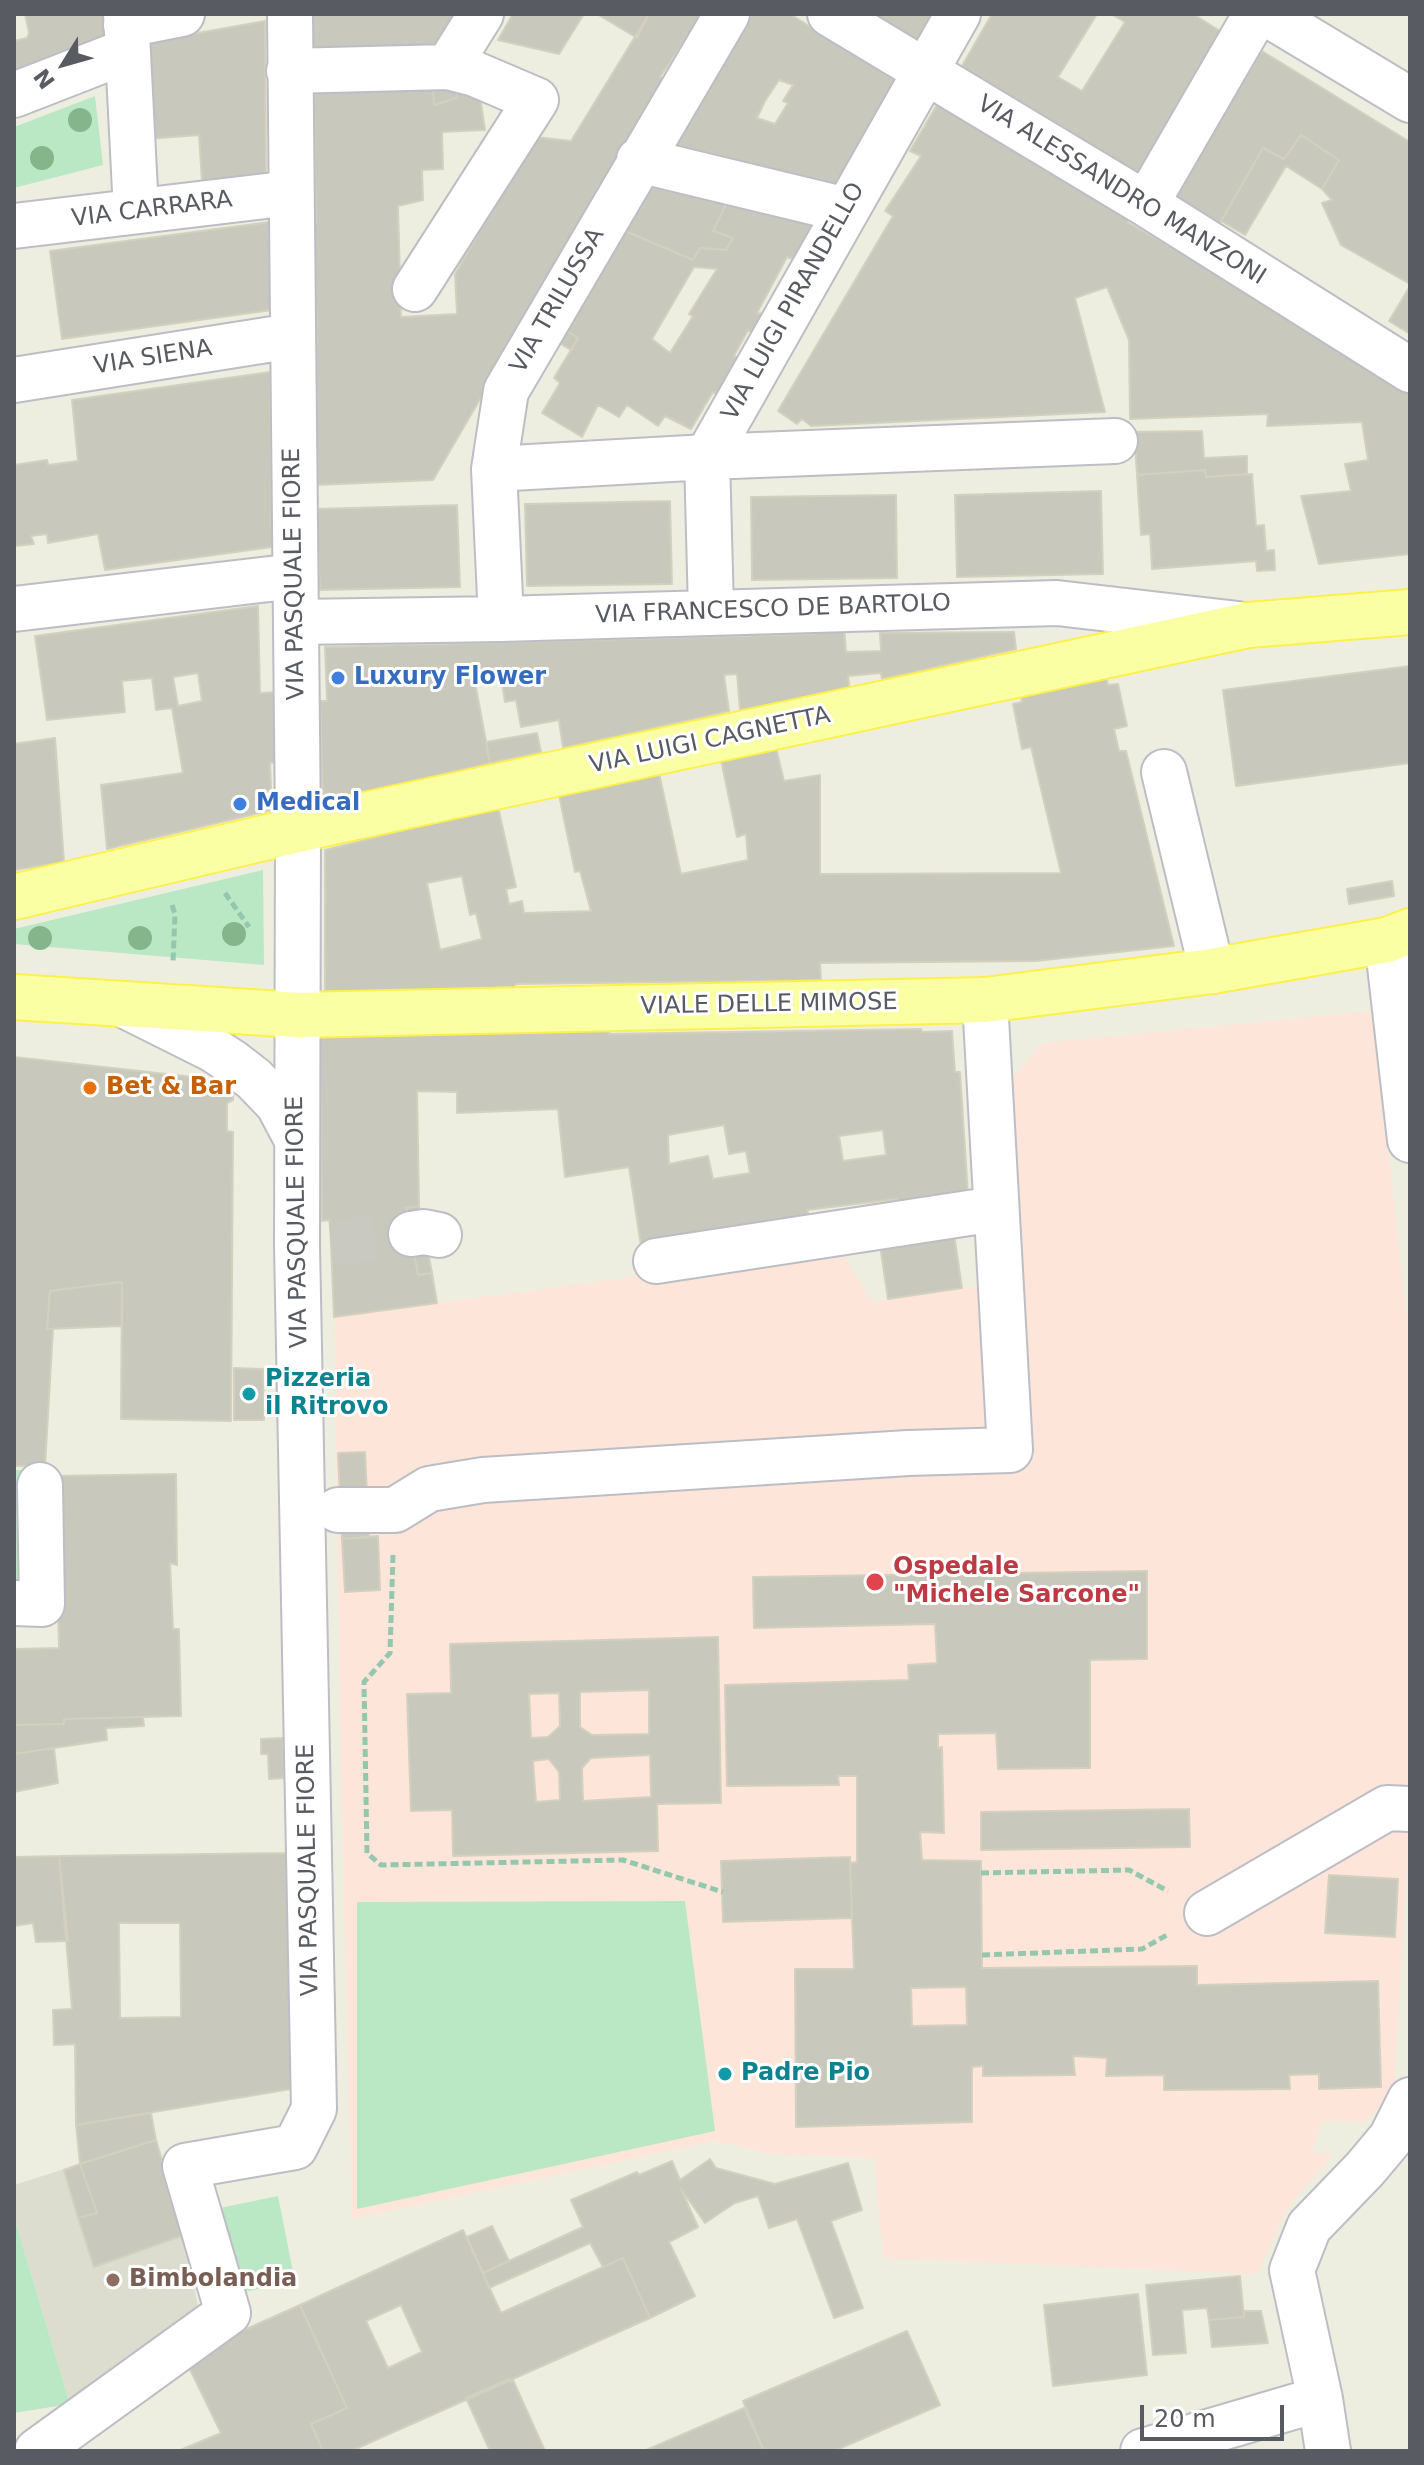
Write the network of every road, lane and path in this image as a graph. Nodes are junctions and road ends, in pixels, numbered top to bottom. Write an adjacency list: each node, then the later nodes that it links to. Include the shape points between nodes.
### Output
1 (182, 14): 9 (street)
2 (290, 14): 11 (street, VIA PASQUALE FIORE)
3 (481, 14): 10 (street)
4 (727, 14): 15 (street, VIA TRILUSSA)
5 (830, 14): 12 (street, VIA ALESSANDRO MANZONI)
6 (958, 14): 12 (street, VIA LUIGI PIRANDELLO)
7 (1256, 14): 17 (street)
8 (1267, 14): 14 (street)
9 (126, 30): 13 (street); 19 (street)
10 (448, 67): 11 (street); 21 (street, via 536,100)
11 (289, 71): 16 (street, VIA PASQUALE FIORE)
12 (925, 71): 17 (street, VIA ALESSANDRO MANZONI); 18 (street, VIA LUIGI PIRANDELLO)
13 (14, 95)
14 (1410, 100)
15 (639, 160): 18 (street); 27 (street, VIA TRILUSSA, via 506,391)
16 (291, 193): 19 (street, VIA CARRARA); 22 (street, VIA PASQUALE FIORE)
17 (1146, 204): 23 (street, VIA ALESSANDRO MANZONI)
18 (846, 210): 26 (street, VIA LUIGI PIRANDELLO)
19 (136, 211): 20 (street, VIA CARRARA)
20 (14, 226)
21 (415, 289)
22 (292, 336): 24 (street, VIA SIENA); 28 (street, VIA PASQUALE FIORE)
23 (1410, 370)
24 (14, 380)
25 (1115, 441): 26 (street)
26 (707, 457): 27 (street); 30 (street)
27 (494, 469): 32 (street, VIA TRILUSSA)
28 (295, 576): 29 (street); 33 (street, VIA PASQUALE FIORE)
29 (14, 609)
30 (711, 611): 32 (street, VIA FRANCESCO DE BARTOLO); 34 (street, VIA FRANCESCO DE BARTOLO, via 1057,603)
31 (1410, 612): 34 (main road, VIA LUIGI CAGNETTA)
32 (501, 619): 33 (street, VIA FRANCESCO DE BARTOLO)
33 (296, 622): 36 (street, VIA PASQUALE FIORE)
34 (1248, 625): 36 (main road, VIA LUIGI CAGNETTA)
35 (1164, 772): 43 (street)
36 (298, 830): 38 (main road, VIA LUIGI CAGNETTA); 47 (street, VIA PASQUALE FIORE)
37 (215, 890): 40 (path, via 222,888)
38 (14, 897)
39 (171, 900): 42 (path)
40 (255, 934)
41 (1399, 935): 43 (main road, VIALE DELLE MIMOSE); 49 (street)
42 (173, 968)
43 (1212, 971): 45 (main road, VIALE DELLE MIMOSE)
44 (14, 997): 46 (main road, VIALE DELLE MIMOSE)
45 (985, 1000): 47 (main road, VIALE DELLE MIMOSE); 50 (street)
46 (122, 1004): 47 (main road, VIALE DELLE MIMOSE); 48 (street, VIALE DELLE MIMOSE, via 232,1062 278,1104)
47 (298, 1015): 48 (street, VIA PASQUALE FIORE)
48 (296, 1138): 64 (street, VIA PASQUALE FIORE, via 314,2109 295,2147 185,2166 228,2313)
49 (1410, 1140)
50 (995, 1209): 51 (street); 54 (street, via 1010,1450 483,1480 429,1489)
51 (656, 1261)
52 (40, 1485): 55 (street, via 42,1604)
53 (338, 1510): 54 (street)
54 (395, 1510): 58 (path, via 390,1653 364,1682 367,1853 381,1865 623,1860)
55 (14, 1603)
56 (1410, 1809): 59 (street, via 1387,1808)
57 (981, 1873): 59 (path, via 1129,1870)
58 (723, 1892)
59 (1207, 1913): 60 (path, via 1142,1949)
60 (982, 1955)
61 (1410, 2100): 62 (street, via 1391,2138 1309,2227 1292,2270)
62 (1320, 2399): 63 (street); 65 (street)
63 (1168, 2447)
64 (37, 2451)
65 (1328, 2451)

